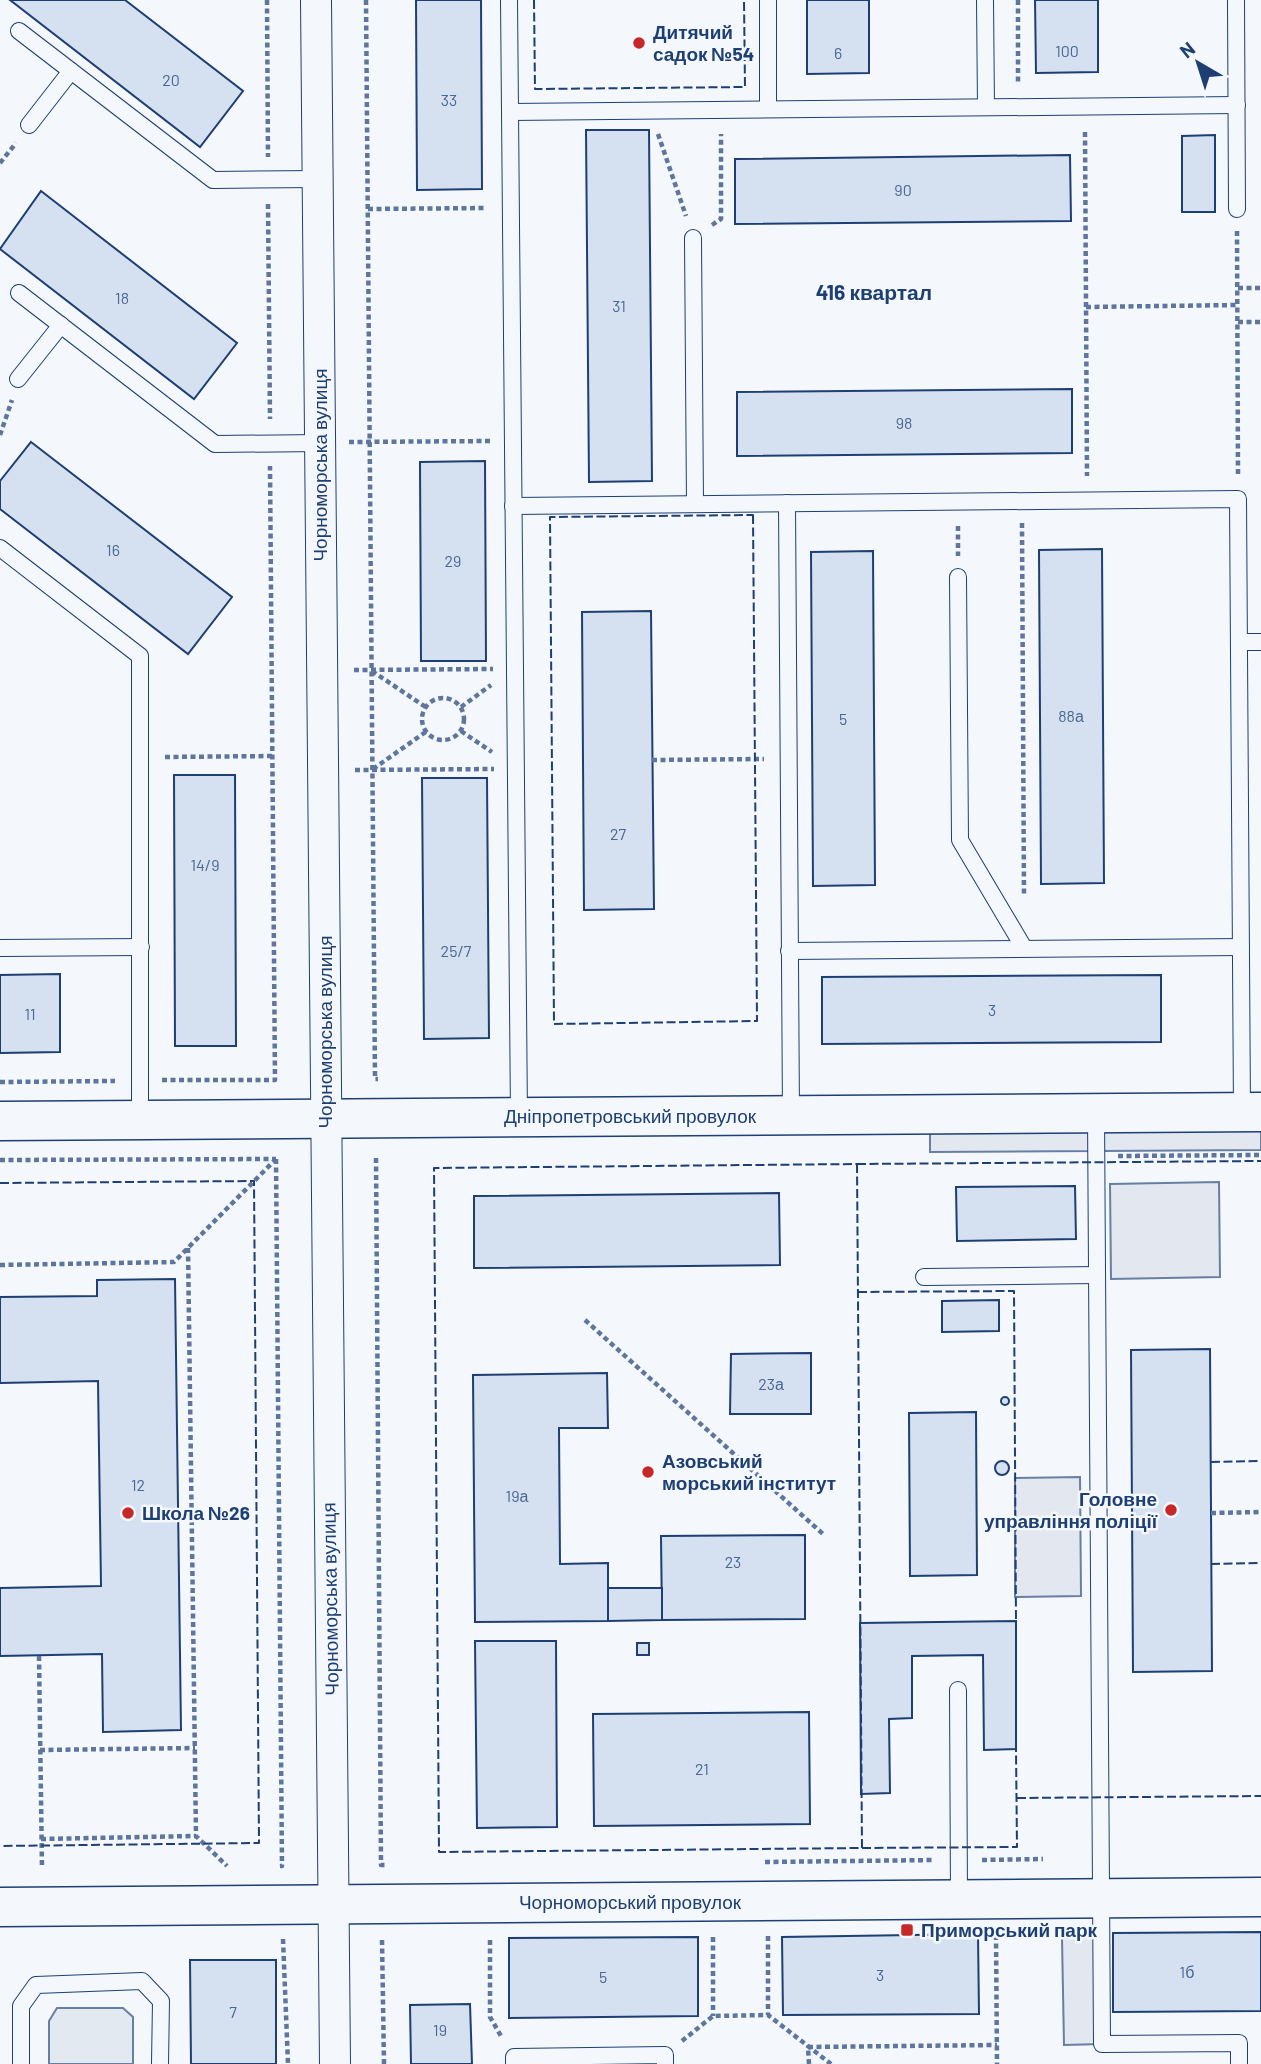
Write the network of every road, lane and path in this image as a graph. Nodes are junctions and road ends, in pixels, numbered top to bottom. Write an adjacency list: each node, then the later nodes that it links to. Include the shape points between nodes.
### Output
1 (267, 0): 21 (path)
2 (316, 0): 20 (street, Чорноморська вулиця)
3 (366, 0): 23 (path)
4 (509, 0): 18 (lane)
5 (768, 0): 15 (lane)
6 (985, 0): 13 (lane)
7 (1018, 0): 14 (path)
8 (1236, 0): 11 (lane)
9 (19, 31): 10 (lane)
10 (71, 71): 19 (lane); 21 (lane, via 214,180)
11 (1237, 104): 12 (lane); 24 (lane)
12 (1085, 106): 14 (lane); 31 (path)
13 (986, 107): 14 (lane); 15 (lane)
14 (1019, 107)
15 (768, 109): 17 (lane)
16 (650, 110): 17 (lane); 18 (lane); 26 (path)
17 (721, 110): 25 (path)
18 (510, 112): 22 (lane)
19 (29, 125)
20 (318, 179): 21 (lane); 40 (street, Чорноморська вулиця)
21 (268, 180): 39 (path)
22 (511, 207): 23 (path); 37 (lane)
23 (368, 209): 38 (path)
24 (1237, 209): 27 (path)
25 (721, 219)
26 (693, 238): 46 (lane)
27 (1238, 288): 28 (path); 30 (path)
28 (1261, 288)
29 (19, 293): 34 (lane)
30 (1237, 305): 31 (path); 32 (path)
31 (1086, 307): 42 (path)
32 (1237, 322): 33 (path); 41 (path)
33 (1261, 322)
34 (61, 325): 35 (lane); 39 (lane, via 215,444)
35 (18, 379): 36 (path)
36 (0, 435)
37 (513, 440): 38 (path); 47 (lane)
38 (370, 442): 40 (path); 53 (path)
39 (270, 443): 40 (lane); 58 (path)
40 (320, 443): 54 (street, Чорноморська вулиця)
41 (1238, 499): 42 (lane); 50 (lane)
42 (1087, 500): 43 (lane)
43 (1021, 501): 44 (lane); 67 (path)
44 (958, 502): 45 (lane); 49 (path)
45 (787, 503): 46 (lane); 59 (lane)
46 (695, 504): 47 (lane)
47 (513, 506): 52 (lane)
48 (0, 548): 57 (lane, via 140,656)
49 (958, 578): 67 (lane, via 960,840)
50 (1239, 642): 51 (lane); 65 (lane)
51 (1261, 642)
52 (515, 668): 53 (path); 61 (lane)
53 (372, 670): 54 (path); 55 (path); 62 (path)
54 (322, 671): 63 (street, Чорноморська вулиця)
55 (426, 708): 56 (path, via 422,719); 56 (path, via 437,699 450,699 461,707 464,719 461,731 450,739 437,739)
56 (427, 731): 62 (path)
57 (140, 757): 58 (path); 64 (lane)
58 (273, 757): 70 (path)
59 (788, 759): 60 (path); 68 (lane)
60 (652, 760)
61 (516, 768): 62 (path); 74 (lane)
62 (373, 770): 63 (path); 69 (path)
63 (323, 771): 75 (street, Чорноморська вулиця)
64 (141, 947): 66 (lane); 76 (lane)
65 (1241, 947): 67 (lane); 71 (lane)
66 (0, 948)
67 (1024, 948): 68 (lane)
68 (789, 951): 73 (lane)
69 (375, 1079)
70 (275, 1080)
71 (1251, 1112): 72 (main road, Дніпропетровський провулок)
72 (1096, 1113): 73 (main road, Дніпропетровський провулок); 79 (lane)
73 (791, 1115): 74 (main road, Дніпропетровський провулок)
74 (519, 1117): 75 (main road, Дніпропетровський провулок)
75 (326, 1119): 76 (main road, Дніпропетровський провулок); 106 (street, Чорноморська вулиця)
76 (141, 1120): 77 (main road, Дніпропетровський провулок)
77 (0, 1121)
78 (1261, 1155): 79 (path)
79 (1097, 1157): 85 (lane)
80 (376, 1158): 99 (path)
81 (276, 1159): 82 (path); 83 (path); 101 (path)
82 (0, 1160)
83 (188, 1248): 84 (path, via 174,1262); 93 (path)
84 (0, 1265)
85 (1097, 1275): 86 (lane); 97 (lane)
86 (924, 1277)
87 (585, 1320): 90 (path)
88 (1261, 1512): 89 (path)
89 (1211, 1513)
90 (823, 1534)
91 (39, 1656): 94 (path)
92 (958, 1690): 98 (lane)
93 (195, 1748): 94 (path); 95 (path)
94 (40, 1750): 96 (path)
95 (196, 1836): 96 (path); 100 (path)
96 (41, 1839): 102 (path)
97 (1101, 1859): 98 (path); 105 (lane)
98 (959, 1860): 104 (lane)
99 (382, 1865)
100 (227, 1866)
101 (282, 1866)
102 (42, 1868)
103 (1261, 1897): 105 (main road, Чорноморський провулок)
104 (959, 1899): 105 (main road, Чорноморський провулок); 106 (main road, Чорноморський провулок)
105 (1101, 1899): 129 (lane, via 1102,2045 1239,2043)
106 (333, 1905): 107 (main road, Чорноморський провулок); 123 (street, Чорноморська вулиця)
107 (0, 1908)
108 (996, 1924): 117 (path)
109 (713, 1926): 115 (path)
110 (768, 1926): 114 (path)
111 (489, 1928): 116 (path)
112 (382, 1929): 124 (path)
113 (283, 1935): 122 (path)
114 (768, 2015): 115 (path); 118 (path)
115 (713, 2016): 119 (path)
116 (490, 2017)
117 (997, 2045): 118 (path); 128 (path)
118 (808, 2047): 126 (path); 127 (path)
119 (665, 2059): 125 (lane, via 513,2057)
120 (21, 2064): 121 (lane, via 22,2006 36,1984 142,1981 161,2001)
121 (160, 2064)
122 (288, 2064)
123 (335, 2064)
124 (384, 2064)
125 (514, 2064)
126 (808, 2064)
127 (831, 2064)
128 (998, 2064)
129 (1239, 2064)

